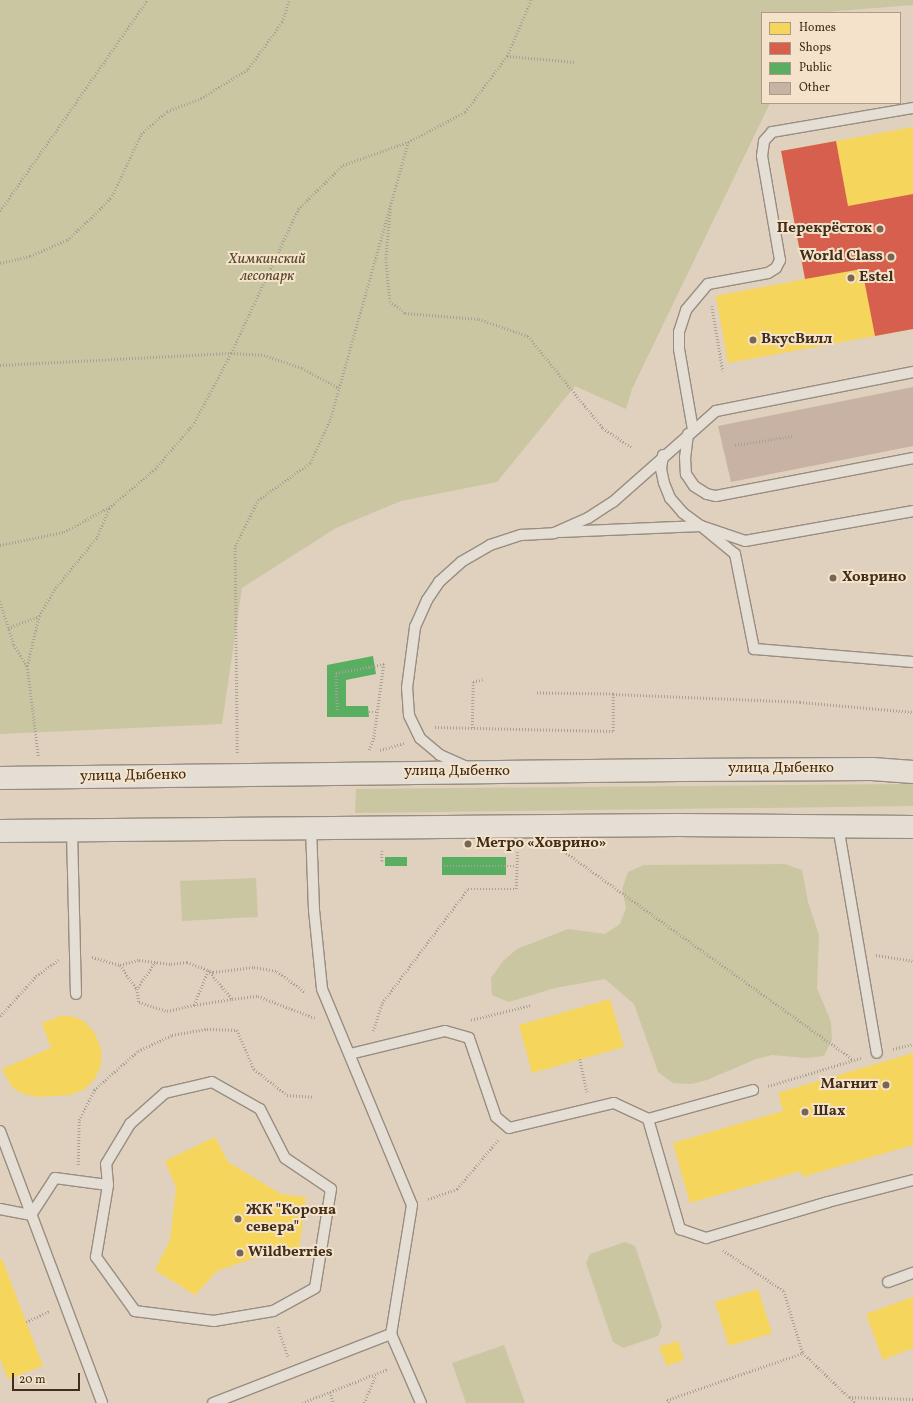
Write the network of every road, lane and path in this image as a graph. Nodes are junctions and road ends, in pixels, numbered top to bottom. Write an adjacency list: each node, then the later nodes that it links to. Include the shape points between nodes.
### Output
1 (147, 0): 9 (path)
2 (289, 0): 10 (path, via 282,22 248,69 198,100 167,111 141,134 112,196 67,240 30,256)
3 (531, 0): 4 (path)
4 (507, 56): 5 (path); 7 (path, via 465,112)
5 (576, 62)
6 (913, 108): 17 (lane, via 772,132 764,141 762,156 780,260 776,268 768,273 708,284 686,310 679,332 679,349)
7 (408, 142): 8 (path); 12 (path, via 343,165 298,209)
8 (392, 198): 16 (path); 20 (path, via 386,259 390,301 405,313 479,319 528,336 603,428)
9 (0, 211)
10 (0, 263)
11 (716, 330): 14 (path)
12 (231, 353): 13 (path); 16 (path, via 264,355 302,368); 23 (path, via 194,423 155,469)
13 (0, 365)
14 (724, 371)
15 (913, 372): 17 (lane, via 716,411)
16 (339, 388): 44 (path, via 330,420 310,464 258,500 235,546)
17 (691, 432): 21 (lane); 22 (lane, via 684,458 686,474 694,486 716,496)
18 (792, 436): 19 (path)
19 (735, 445)
20 (631, 447)
21 (663, 455): 25 (lane, via 661,469 670,498 683,513); 26 (lane, via 613,502 588,518)
22 (913, 458)
23 (111, 506): 27 (path, via 64,532); 29 (path, via 97,536 54,590)
24 (913, 511): 25 (lane, via 745,541)
25 (701, 526): 26 (lane); 31 (lane, via 735,554 754,649)
26 (554, 533): 41 (lane, via 521,535 490,545 461,562 439,582 427,600 415,627 407,688 409,715)
27 (0, 545)
28 (0, 602): 30 (path)
29 (40, 616): 30 (path); 32 (path)
30 (8, 628): 32 (path, via 14,645)
31 (913, 662)
32 (27, 666): 45 (path)
33 (483, 679): 40 (path, via 473,682)
34 (536, 693): 35 (path)
35 (613, 694): 39 (path, via 800,702); 40 (path, via 613,730)
36 (337, 710): 38 (path, via 336,673 384,664)
37 (369, 712): 38 (path)
38 (377, 712): 42 (path, via 374,738)
39 (913, 712)
40 (472, 728): 41 (path, via 434,727)
41 (420, 738): 42 (path); 46 (lane, via 440,755)
42 (368, 752): 43 (path)
43 (361, 753)
44 (237, 757)
45 (38, 760)
46 (477, 772): 47 (main road, улица Дыбенко, via 872,769); 48 (main road, улица Дыбенко)
47 (913, 772)
48 (0, 778)
49 (838, 826): 50 (main road); 51 (main road); 61 (lane)
50 (913, 827)
51 (311, 828): 53 (main road); 68 (lane, via 314,910)
52 (0, 831): 53 (main road)
53 (72, 831): 60 (lane)
54 (382, 851): 57 (path, via 382,861)
55 (564, 851): 79 (path)
56 (517, 852): 59 (path)
57 (385, 861)
58 (444, 866): 59 (path)
59 (516, 866): 75 (path, via 516,889 468,889 382,1002)
60 (75, 953): 64 (path); 67 (lane); 72 (path, via 64,955 36,976)
61 (859, 953): 62 (path); 76 (lane)
62 (913, 961)
63 (156, 962): 64 (path, via 139,960); 65 (path, via 187,962); 66 (path)
64 (120, 965): 66 (path)
65 (208, 970): 68 (path, via 228,972 254,967 277,971 306,993); 69 (path); 70 (path)
66 (137, 990): 70 (path, via 139,1002 167,1011)
67 (76, 994)
68 (325, 994): 73 (lane)
69 (232, 999): 70 (path); 73 (path, via 258,996)
70 (194, 1005)
71 (530, 1006): 74 (path, via 464,1022)
72 (0, 1016)
73 (338, 1026): 77 (lane)
74 (445, 1031): 75 (lane); 83 (lane, via 469,1038 496,1117)
75 (367, 1049): 77 (lane)
76 (877, 1053): 79 (path)
77 (350, 1054): 87 (lane)
78 (580, 1059): 81 (path)
79 (854, 1060): 80 (path)
80 (753, 1090): 82 (lane)
81 (591, 1109): 82 (lane, via 614,1103); 83 (lane)
82 (648, 1119): 90 (lane, via 680,1229)
83 (509, 1128): 87 (path, via 456,1190)
84 (0, 1131): 89 (lane)
85 (913, 1180): 90 (lane)
86 (108, 1185): 89 (lane, via 55,1178); 94 (lane, via 96,1257 135,1311 214,1321); 94 (lane, via 106,1164 130,1124 165,1093 212,1082 260,1109 285,1158 332,1189 315,1288)
87 (412, 1205): 96 (lane)
88 (0, 1209): 89 (lane)
89 (31, 1215): 93 (lane)
90 (706, 1238): 97 (path, via 784,1291)
91 (913, 1273): 92 (lane)
92 (888, 1282)
93 (65, 1305): 95 (path); 104 (lane)
94 (273, 1311): 99 (path)
95 (26, 1322)
96 (391, 1334): 98 (lane); 99 (lane)
97 (803, 1353): 102 (path); 110 (path, via 667,1400)
98 (404, 1363): 100 (path); 109 (lane)
99 (294, 1372): 105 (lane)
100 (376, 1374): 101 (path); 108 (path)
101 (330, 1392): 106 (path); 107 (path)
102 (849, 1397): 103 (path); 111 (path)
103 (913, 1399)
104 (102, 1403)
105 (213, 1403)
106 (302, 1403)
107 (334, 1403)
108 (364, 1403)
109 (421, 1403)
110 (668, 1403)
111 (856, 1403)

